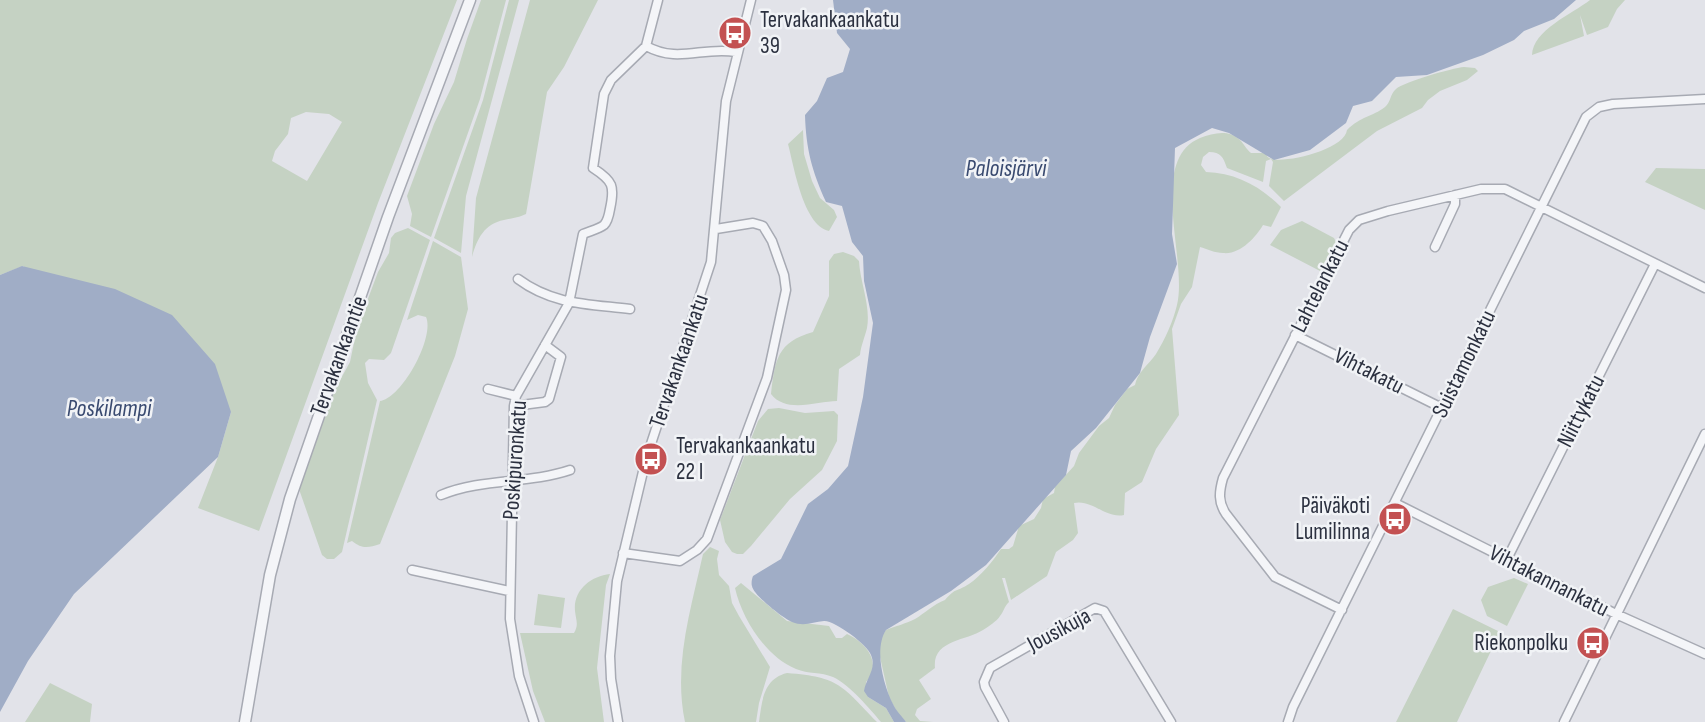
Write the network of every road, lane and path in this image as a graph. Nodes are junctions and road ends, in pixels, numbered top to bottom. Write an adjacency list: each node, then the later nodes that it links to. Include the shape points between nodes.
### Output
1 (470, 0): 35 (street, Tervakankaantie, via 388,217 290,499 270,575)
2 (659, 0): 4 (street)
3 (751, 0): 5 (street, Tervakankaankatu)
4 (646, 46): 5 (street, via 667,55); 14 (street, Poskipuronkatu, via 611,80 604,94 593,168 608,179 613,194 605,223 583,234)
5 (736, 52): 9 (street, Tervakankaankatu, via 724,116)
6 (1705, 99): 8 (street, Suistamonkatu, via 1613,104 1594,110 1583,122)
7 (1455, 195): 8 (street, Lahtelankatu, via 1495,188); 10 (street); 16 (street, Lahtelankatu, via 1356,223)
8 (1542, 206): 11 (street, Lahtelankatu); 21 (street, Suistamonkatu)
9 (716, 229): 27 (street, Tervakankaankatu, via 707,279 646,459); 27 (street, via 763,226 784,275 785,297 767,377 714,524 702,545 676,562)
10 (1435, 247)
11 (1655, 264): 13 (street, Lahtelankatu); 28 (street, Niittykatu)
12 (518, 279): 14 (street)
13 (1705, 288)
14 (569, 303): 15 (street); 17 (street, Poskipuronkatu)
15 (630, 309)
16 (1295, 335): 21 (street, Vihtakatu); 31 (street, Lahtelankatu, via 1223,478 1219,497 1226,514 1275,577)
17 (545, 345): 19 (street, Poskipuronkatu); 20 (street, via 561,357 549,399)
18 (488, 389): 19 (street)
19 (516, 396): 20 (street, Poskipuronkatu)
20 (514, 406): 24 (street, Poskipuronkatu)
21 (1442, 408): 26 (street, Suistamonkatu)
22 (1705, 434): 32 (street)
23 (570, 470): 24 (street)
24 (512, 480): 25 (street); 30 (street, Poskipuronkatu)
25 (441, 495)
26 (1395, 503): 28 (street, Vihtakannankatu); 31 (street, Suistamonkatu)
27 (623, 553): 36 (street, Tervakankaankatu, via 610,656)
28 (1507, 559): 32 (street, Vihtakannankatu)
29 (412, 570): 30 (street)
30 (509, 591): 34 (street, Poskipuronkatu, via 514,652)
31 (1342, 610): 39 (street, Suistamonkatu)
32 (1616, 614): 33 (street, Vihtakannankatu); 40 (street)
33 (1705, 654)
34 (532, 721)
35 (245, 722)
36 (618, 722)
37 (1004, 722): 38 (street, Jousikuja, via 985,687 990,668 1095,608 1104,611)
38 (1171, 722)
39 (1288, 722)
40 (1564, 722)

